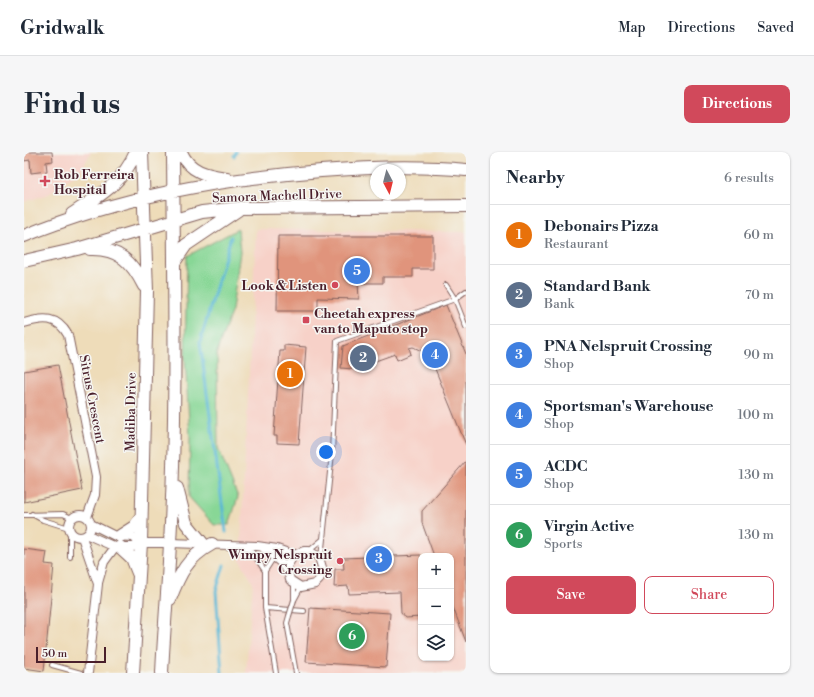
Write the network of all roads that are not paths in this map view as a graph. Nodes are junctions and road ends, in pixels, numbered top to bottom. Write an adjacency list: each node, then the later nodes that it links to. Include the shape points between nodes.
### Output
1 (136, 152): 11 (main road, via 130,167 119,181)
2 (142, 152): 8 (main road, Madiba Drive)
3 (173, 152): 7 (main road)
4 (181, 152): 6 (main road, via 195,170)
5 (466, 170): 6 (main road, Samora Machell Drive, via 368,167)
6 (237, 180): 7 (main road, Samora Machell Drive)
7 (174, 191): 8 (main road, Samora Machell Drive); 12 (main road)
8 (144, 196): 11 (main road, Samora Machell Drive); 13 (main road, Madiba Drive)
9 (466, 206): 10 (main road, Samora Machell Drive)
10 (240, 208): 12 (main road, Samora Machell Drive, via 202,212); 17 (main road, via 186,245)
11 (63, 220): 14 (main road, Samora Machell Drive)
12 (174, 220): 13 (main road, Samora Machell Drive); 17 (main road)
13 (144, 229): 15 (main road, Samora Machell Drive); 19 (main road, Madiba Drive)
14 (24, 236)
15 (77, 249): 16 (main road, Samora Machell Drive); 19 (main road, via 103,248 121,255 137,273)
16 (24, 261)
17 (175, 261): 24 (main road)
18 (446, 285): 21 (lane)
19 (146, 291): 28 (main road, Madiba Drive)
20 (466, 291): 21 (lane)
21 (455, 299): 23 (lane); 32 (lane, via 337,341 328,502)
22 (24, 323): 29 (street, Sitrus Crescent, via 47,319 57,321 68,335 96,477)
23 (466, 327)
24 (173, 469): 35 (main road); 36 (main road, via 186,523)
25 (32, 514): 26 (lane); 27 (lane, via 62,514); 30 (lane)
26 (24, 515)
27 (72, 518): 29 (street, via 80,515); 30 (street)
28 (141, 518): 33 (main road); 34 (main road, Madiba Drive)
29 (89, 520): 31 (street, Sitrus Crescent, via 90,532); 33 (street)
30 (69, 530): 31 (street, via 75,537); 42 (lane)
31 (85, 536): 33 (street); 47 (street, via 85,546)
32 (322, 540): 39 (lane); 43 (lane)
33 (118, 543): 34 (street, via 133,537); 46 (main road, via 132,558); 47 (street, via 104,562)
34 (141, 543): 35 (street); 46 (main road, Madiba Drive)
35 (170, 543): 36 (street); 51 (main road)
36 (207, 544): 37 (street); 51 (main road, via 185,565)
37 (242, 546): 38 (street); 45 (lane, via 253,553)
38 (260, 547): 40 (street); 41 (street)
39 (309, 551): 40 (street); 43 (street)
40 (294, 554): 44 (street, via 288,562)
41 (274, 556): 44 (street); 45 (lane)
42 (70, 557)
43 (321, 561): 48 (street, via 323,571 319,580 311,586)
44 (287, 570): 48 (street, via 290,580)
45 (265, 571): 50 (lane)
46 (139, 576): 56 (main road, Madiba Drive)
47 (98, 584): 55 (street)
48 (298, 585): 49 (lane); 49 (lane)
49 (294, 600): 59 (lane, bridge, via 288,623)
50 (265, 608): 52 (lane); 58 (lane)
51 (166, 610): 57 (main road)
52 (304, 610)
53 (52, 665): 54 (lane)
54 (81, 673)
55 (88, 673)
56 (133, 673)
57 (162, 673)
58 (276, 673)
59 (296, 673)

